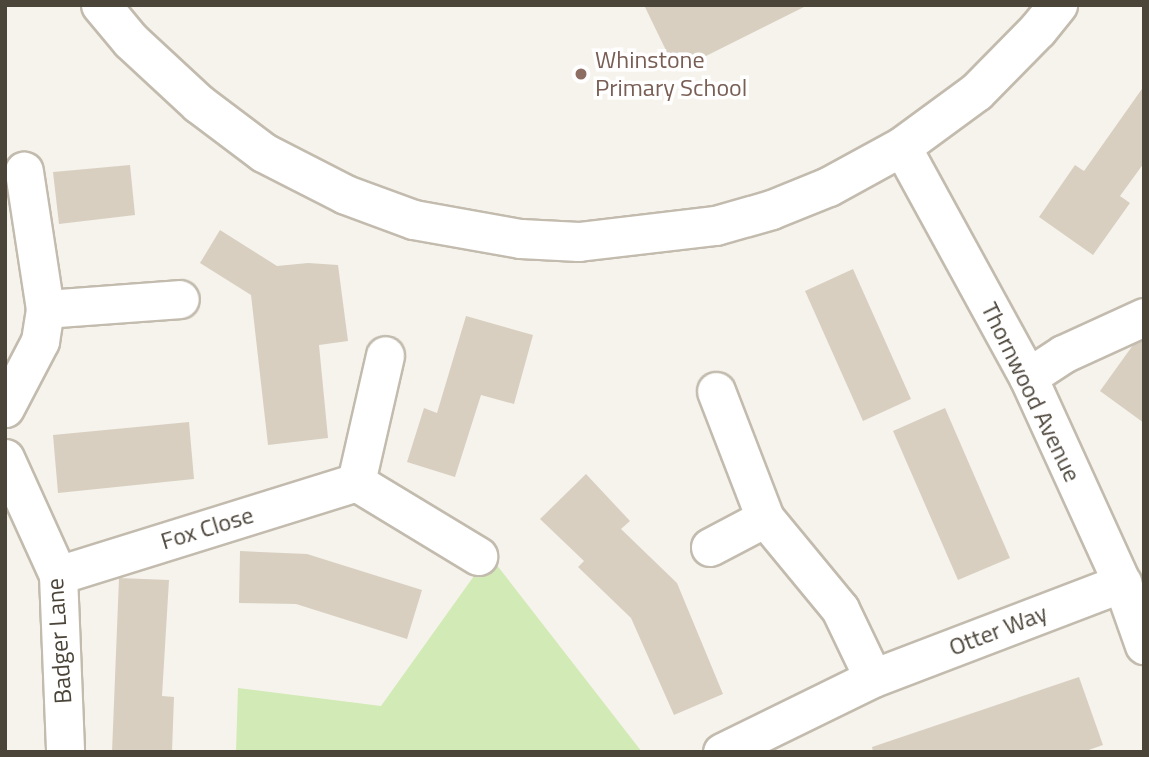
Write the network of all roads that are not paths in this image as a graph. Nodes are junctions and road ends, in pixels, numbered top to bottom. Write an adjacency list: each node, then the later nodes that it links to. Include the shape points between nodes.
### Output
1 (101, 5): 3 (street, via 131,41 199,104 264,153 346,195 414,220 521,239 579,242 716,226 829,187)
2 (1058, 5): 3 (street, via 977,92)
3 (902, 147): 9 (street, Thornwood Avenue)
4 (24, 171): 6 (street)
5 (180, 299): 6 (street)
6 (45, 309): 11 (street, via 40,341)
7 (1144, 317): 9 (street, via 1063,354)
8 (385, 355): 13 (street)
9 (1028, 377): 18 (street, Thornwood Avenue)
10 (716, 391): 14 (street)
11 (5, 408)
12 (5, 458): 17 (street, Badger Lane)
13 (356, 482): 16 (street); 17 (street, Fox Close)
14 (765, 519): 15 (street); 20 (street, via 840,609)
15 (710, 547)
16 (478, 556)
17 (58, 575): 21 (street, Badger Lane)
18 (1122, 583): 19 (street, Thornwood Avenue); 20 (street, Otter Way)
19 (1144, 645)
20 (873, 678): 22 (street, Otter Way)
21 (65, 752)
22 (722, 752)

